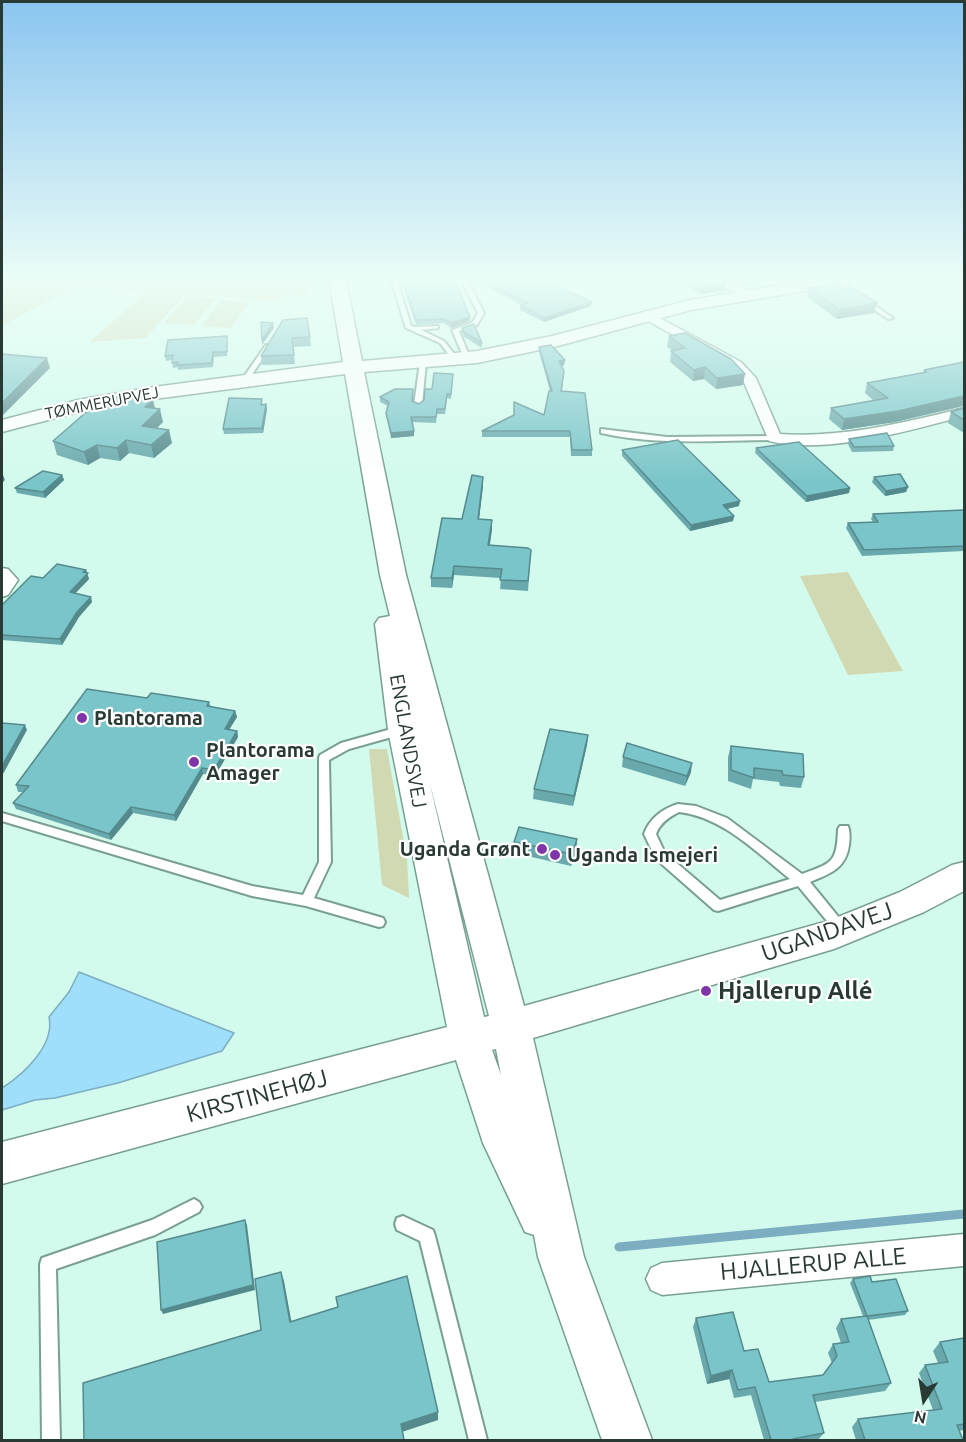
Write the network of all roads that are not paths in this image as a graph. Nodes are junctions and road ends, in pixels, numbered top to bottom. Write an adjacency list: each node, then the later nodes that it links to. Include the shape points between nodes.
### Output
1 (267, 347): 10 (lane)
2 (340, 347): 8 (main road, ENGLANDSVEJ)
3 (448, 347): 7 (lane)
4 (459, 347): 7 (lane)
5 (521, 347): 7 (main road, TØMMERUPVEJ)
6 (706, 347): 15 (street, via 736,364 749,378)
7 (461, 359): 9 (main road, TØMMERUPVEJ)
8 (341, 361): 9 (main road, TØMMERUPVEJ); 10 (main road, TØMMERUPVEJ); 18 (main road, ENGLANDSVEJ, via 386,600)
9 (423, 362): 11 (lane)
10 (245, 381): 13 (main road, TØMMERUPVEJ, via 78,406)
11 (418, 405)
12 (964, 412): 15 (street, via 844,439)
13 (2, 426)
14 (604, 431): 15 (lane, via 625,437)
15 (774, 438)
16 (2, 573): 17 (street, via 9,580)
17 (2, 591)
18 (417, 728): 23 (lane, via 345,746 324,758 325,862); 26 (main road, ENGLANDSVEJ); 27 (main road, ENGLANDSVEJ)
19 (2, 817): 23 (lane, via 240,888)
20 (844, 828): 22 (lane, via 844,852 833,868)
21 (964, 874): 25 (main road, UGANDAVEJ, via 912,902)
22 (801, 880): 22 (lane, via 718,906 660,856 650,834 652,826 664,814 678,808 696,810 723,821); 25 (lane)
23 (306, 901): 24 (lane)
24 (379, 922)
25 (842, 931): 26 (main road, UGANDAVEJ)
26 (511, 1027): 27 (main road, KIRSTINEHØJ); 32 (main road, ENGLANDSVEJ)
27 (469, 1039): 28 (main road, KIRSTINEHØJ); 32 (main road, ENGLANDSVEJ, via 504,1143)
28 (2, 1163)
29 (194, 1206): 34 (lane, via 155,1227 48,1264)
30 (403, 1224): 35 (lane, via 427,1236)
31 (964, 1250): 33 (street, HJALLERUP ALLE)
32 (561, 1257): 36 (main road, ENGLANDSVEJ)
33 (662, 1279)
34 (51, 1440)
35 (478, 1440)
36 (627, 1440)

